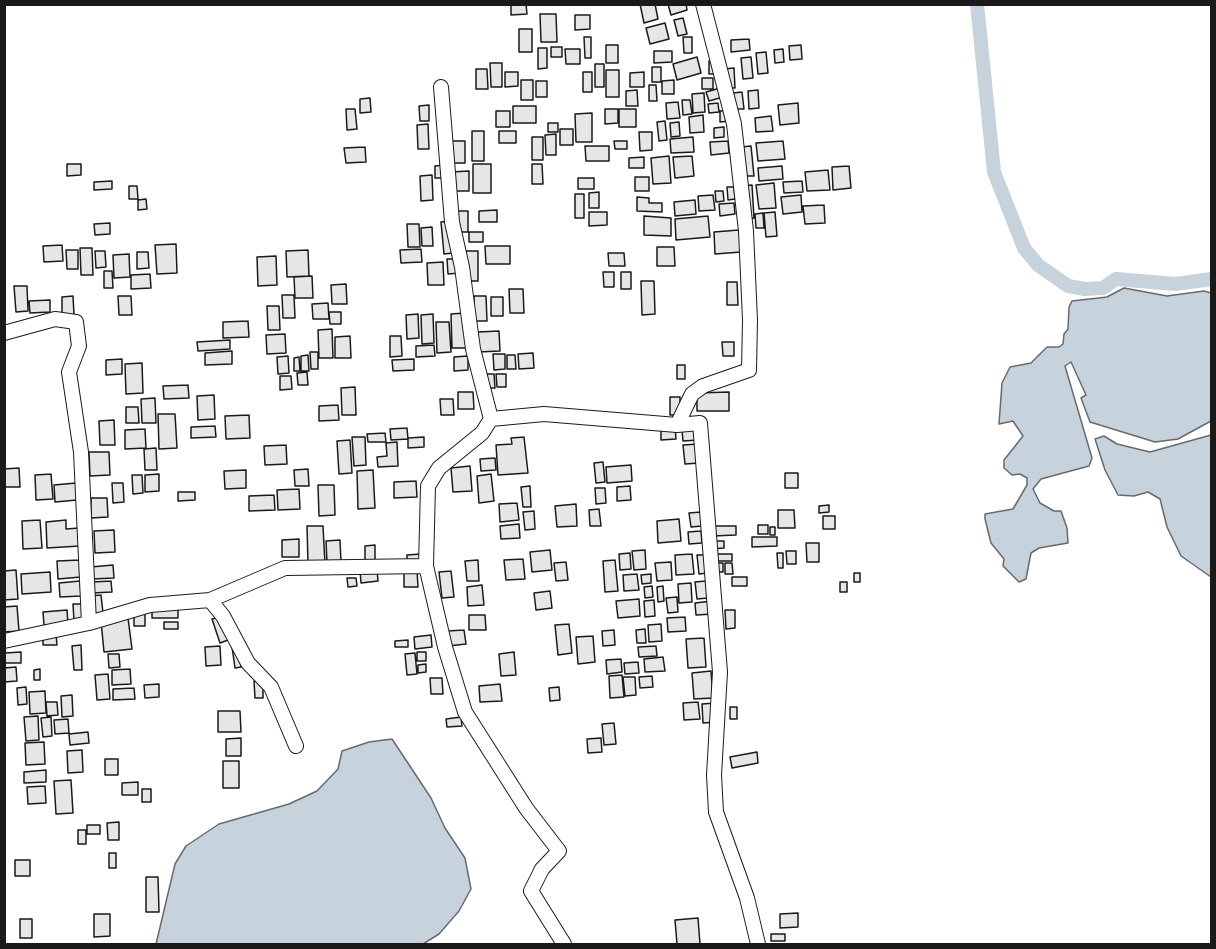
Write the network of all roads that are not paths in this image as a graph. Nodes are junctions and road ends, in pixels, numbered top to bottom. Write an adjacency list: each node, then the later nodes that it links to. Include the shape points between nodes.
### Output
1 (703, 4): 5 (street, via 734,124 746,231 749,370 703,386 692,394)
2 (441, 87): 4 (street, via 452,222 473,349)
3 (4, 333): 8 (street, via 55,319 76,322 79,346 69,372 81,452)
4 (491, 419): 5 (street, via 544,414); 6 (street, via 482,433 439,468 428,486)
5 (678, 425): 12 (street, via 700,423 720,672 714,775 716,812 747,898)
6 (426, 566): 7 (street, via 285,568); 11 (street, via 465,712 526,808 559,851 542,869 531,891)
7 (210, 600): 8 (street, via 150,605); 10 (street, via 248,663 271,687)
8 (89, 623): 9 (street)
9 (4, 641)
10 (296, 746)
11 (564, 945)
12 (758, 945)

